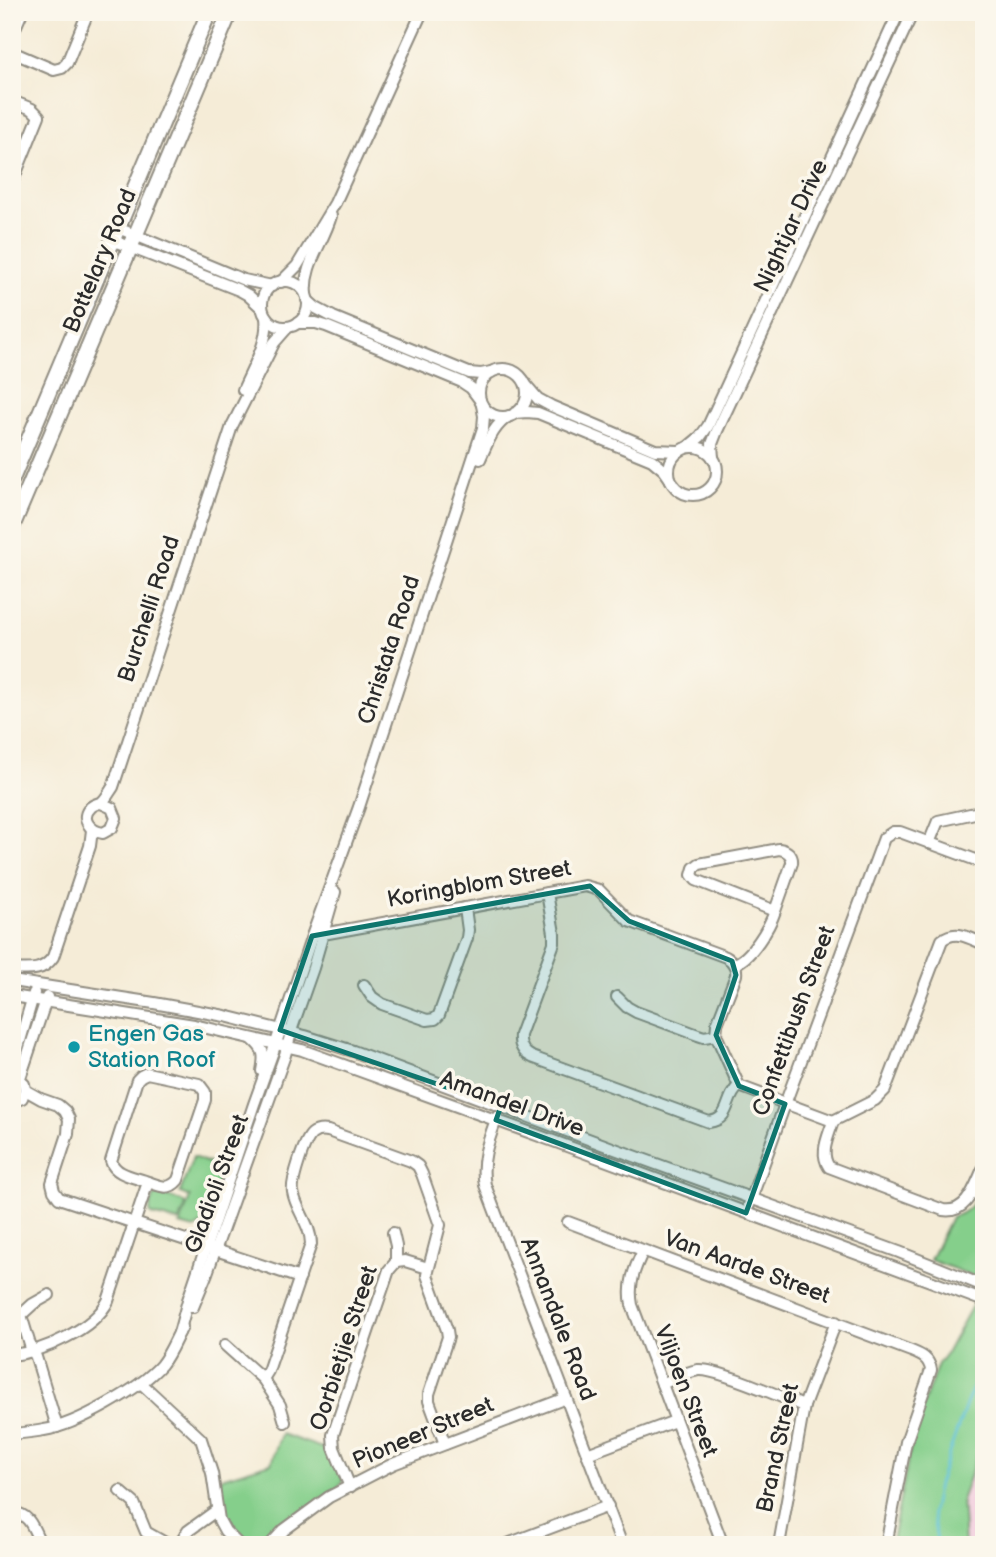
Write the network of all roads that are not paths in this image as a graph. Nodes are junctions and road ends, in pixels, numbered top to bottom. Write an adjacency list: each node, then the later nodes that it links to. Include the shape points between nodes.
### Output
1 (22, 12): 8 (street)
2 (88, 12): 9 (street, via 62,68 54,70)
3 (209, 12): 13 (main road, Bottelary Road)
4 (230, 12): 14 (main road, Bottelary Road)
5 (422, 12): 12 (street)
6 (899, 12): 24 (street, Nightjar Drive, via 708,426)
7 (913, 12): 25 (street, Nightjar Drive, via 717,431)
8 (12, 35)
9 (12, 52)
10 (12, 100): 11 (street, via 39,116)
11 (12, 183)
12 (335, 203): 15 (street, via 298,267); 16 (street, via 307,271)
13 (115, 234): 14 (street); 26 (main road, Bottelary Road)
14 (133, 241): 15 (street, via 244,280); 17 (street, via 239,290); 29 (main road, Bottelary Road)
15 (276, 284): 16 (street, via 296,284); 17 (street, via 265,293)
16 (307, 298): 18 (street, via 305,315); 19 (street, via 334,317 469,373)
17 (264, 313): 18 (street, via 278,326); 23 (street, Burchelli Road, via 264,342)
18 (293, 325): 21 (street, via 326,326 462,382); 23 (street, Burchelli Road, via 274,343)
19 (491, 372): 20 (street, via 511,370); 21 (street, via 481,384)
20 (526, 385): 22 (street, via 523,406); 24 (street, via 551,407 655,450)
21 (481, 403): 22 (street, via 494,415); 28 (street, Christata Road, via 483,428)
22 (513, 414): 27 (street, via 538,413 652,460); 28 (street, Christata Road, via 493,430)
23 (232, 425): 30 (street, Burchelli Road)
24 (683, 449): 25 (street, via 698,447); 27 (street, via 669,466)
25 (713, 458): 27 (street, via 716,475 706,491 695,495 683,492)
26 (12, 479)
27 (671, 480)
28 (458, 507): 38 (street, Christata Road)
29 (12, 527)
30 (107, 805): 32 (street, Burchelli Road, via 88,811 86,821); 32 (street, Burchelli Road, via 116,818 112,828 103,833)
31 (984, 811): 33 (street, via 938,821)
32 (92, 830): 41 (street, via 53,957 37,969)
33 (929, 843): 34 (street); 59 (street, Confettibush Street, via 897,832 881,843)
34 (984, 863)
35 (547, 893): 36 (street, Koringblom Street); 40 (street, Koringblom Street, via 595,888 629,921); 56 (street, via 554,943 520,1035 525,1053 709,1122 723,1116)
36 (465, 908): 38 (street, Koringblom Street); 44 (street, via 467,938 435,1018 425,1020 382,1004)
37 (775, 911): 37 (street, via 696,880 694,868 785,850 792,863); 40 (street, via 767,930 745,958)
38 (317, 935): 50 (street, via 313,968)
39 (984, 944): 62 (street, via 956,934 945,937 885,1090)
40 (734, 964): 51 (street, via 736,975)
41 (12, 969)
42 (12, 981): 43 (street, Amandel Drive)
43 (36, 984): 45 (street, Amandel Drive); 48 (street)
44 (364, 985)
45 (50, 986): 49 (street); 50 (street, Amandel Drive)
46 (12, 996): 48 (street, Amandel Drive)
47 (617, 997): 51 (street, via 633,1011 704,1037)
48 (33, 999): 49 (street, Amandel Drive); 54 (street)
49 (46, 1002): 52 (street, Amandel Drive); 55 (street)
50 (285, 1031): 53 (street); 60 (street, Amandel Drive)
51 (716, 1035): 56 (street)
52 (249, 1037): 53 (street, Amandel Drive); 58 (street, via 264,1054)
53 (282, 1045): 58 (street, Gladioli Street); 61 (street, Amandel Drive); 70 (street, Gladioli Street)
54 (12, 1068)
55 (16, 1076): 57 (street, via 25,1085)
56 (738, 1086): 59 (street)
57 (20, 1096): 68 (street, via 61,1108 69,1119 52,1183 57,1196)
58 (254, 1104): 70 (street, Gladioli Street)
59 (785, 1104): 62 (street); 65 (street, Confettibush Street)
60 (501, 1106): 61 (street, Annandale Road); 65 (street, Amandel Drive)
61 (496, 1120): 66 (street, Amandel Drive); 86 (street, Annandale Road, via 484,1161 485,1185)
62 (834, 1121): 63 (street, via 824,1150 827,1164 943,1210 952,1211 966,1203)
63 (984, 1167)
64 (148, 1182): 64 (street, via 117,1171 111,1161 137,1080 150,1074 199,1084 205,1100 178,1180 168,1187); 68 (street)
65 (751, 1198): 66 (street, Confettibush Street); 75 (street, Amandel Drive)
66 (746, 1213): 77 (street, Amandel Drive)
67 (568, 1222): 71 (street, Van Aarde Street)
68 (134, 1224): 70 (street); 81 (street, via 99,1315 81,1329)
69 (393, 1233): 72 (street, Oorbietjie Street)
70 (211, 1248): 74 (street); 84 (street, Gladioli Street, via 179,1333 166,1358)
71 (643, 1251): 79 (street, Van Aarde Street); 85 (street, Viljoen Street, via 630,1295)
72 (396, 1262): 73 (street, Oorbietjie Street); 94 (street, Oorbietjie Street, via 388,1270 333,1436)
73 (428, 1268): 74 (street, via 440,1225 418,1167 324,1130 307,1141 292,1185 311,1239); 92 (street, via 448,1334 429,1397)
74 (300, 1278): 83 (street)
75 (984, 1286)
76 (49, 1295): 78 (street)
77 (984, 1301)
78 (17, 1312): 81 (street)
79 (836, 1322): 87 (street, Brand Street); 108 (street, Van Aarde Street, via 911,1350 930,1364 906,1441)
80 (225, 1345): 83 (street)
81 (33, 1351): 82 (street); 90 (street)
82 (12, 1355)
83 (263, 1379): 89 (street)
84 (141, 1383): 90 (street, Gladioli Street); 97 (street, via 201,1439)
85 (662, 1384): 87 (street, via 702,1370); 88 (street, Viljoen Street)
86 (566, 1398): 92 (street, Pioneer Street); 93 (street, Annandale Road)
87 (804, 1405): 107 (street, Brand Street)
88 (675, 1421): 93 (street); 106 (street, Viljoen Street)
89 (285, 1422)
90 (57, 1427): 91 (street, Gladioli Street)
91 (12, 1434)
92 (445, 1444): 94 (street, Pioneer Street)
93 (587, 1454): 96 (street, Annandale Road)
94 (349, 1487): 103 (street, Pioneer Street, via 324,1501)
95 (120, 1491): 100 (street, via 135,1503 146,1532)
96 (608, 1506): 104 (street); 105 (street, Annandale Road)
97 (216, 1510): 101 (street, via 188,1531); 102 (street)
98 (12, 1513): 99 (street, via 26,1517)
99 (41, 1545)
100 (169, 1545)
101 (179, 1545)
102 (239, 1545)
103 (270, 1545)
104 (505, 1545)
105 (622, 1545)
106 (723, 1545)
107 (779, 1545)
108 (886, 1545)

